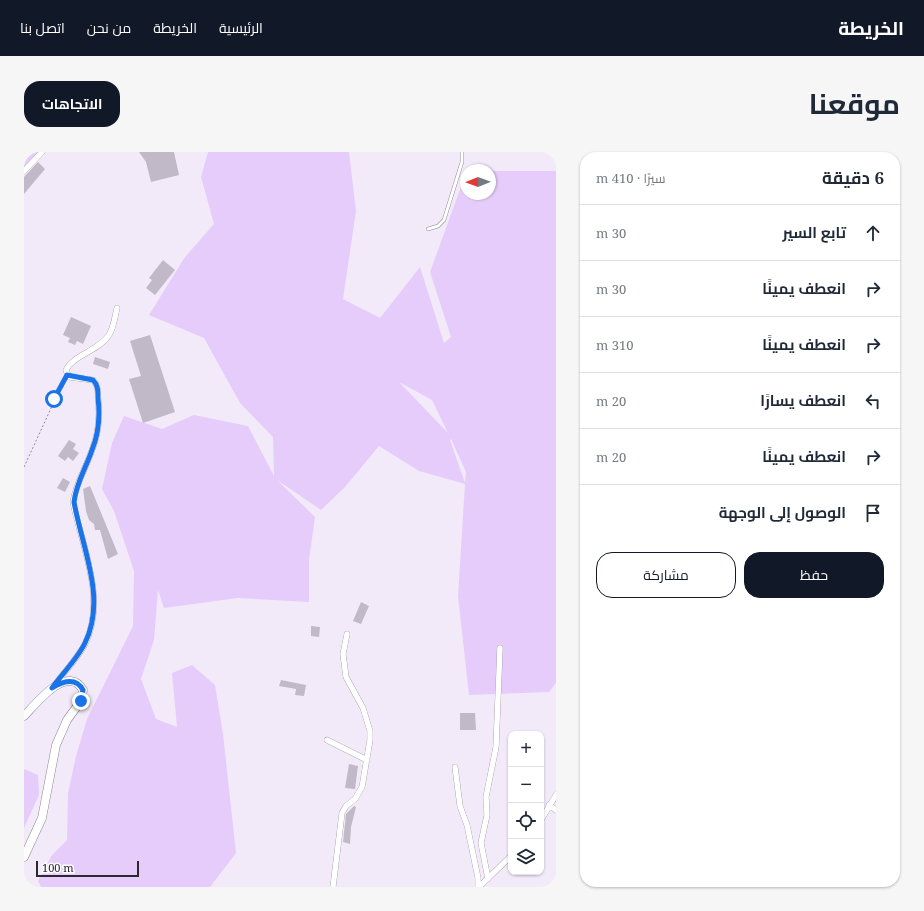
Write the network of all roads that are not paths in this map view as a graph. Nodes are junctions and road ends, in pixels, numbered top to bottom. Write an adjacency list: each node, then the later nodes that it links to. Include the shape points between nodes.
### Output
1 (42, 152): 3 (street)
2 (462, 152): 4 (lane, via 462,162 444,220 438,226)
3 (24, 171)
4 (428, 229)
5 (117, 308): 8 (street, via 112,330 107,338 67,367 67,375 93,380 97,386 98,429 75,491 74,502 94,586 91,625 85,643)
6 (347, 634): 11 (street, via 344,644 344,666 346,677 358,697 367,720 370,740)
7 (500, 648): 19 (street, via 496,747 486,797 487,815 481,843)
8 (52, 688): 9 (main road); 17 (main road, via 61,682 75,682 81,686 84,694 56,745 42,818)
9 (24, 716)
10 (327, 740): 11 (street)
11 (367, 760): 20 (street, via 359,794 342,812)
12 (455, 767): 21 (street, via 460,806 467,825)
13 (556, 795): 14 (street)
14 (549, 805): 15 (street); 16 (street)
15 (556, 810)
16 (544, 814)
17 (24, 857)
18 (508, 859): 19 (street)
19 (488, 879): 21 (street)
20 (333, 887)
21 (478, 887)

